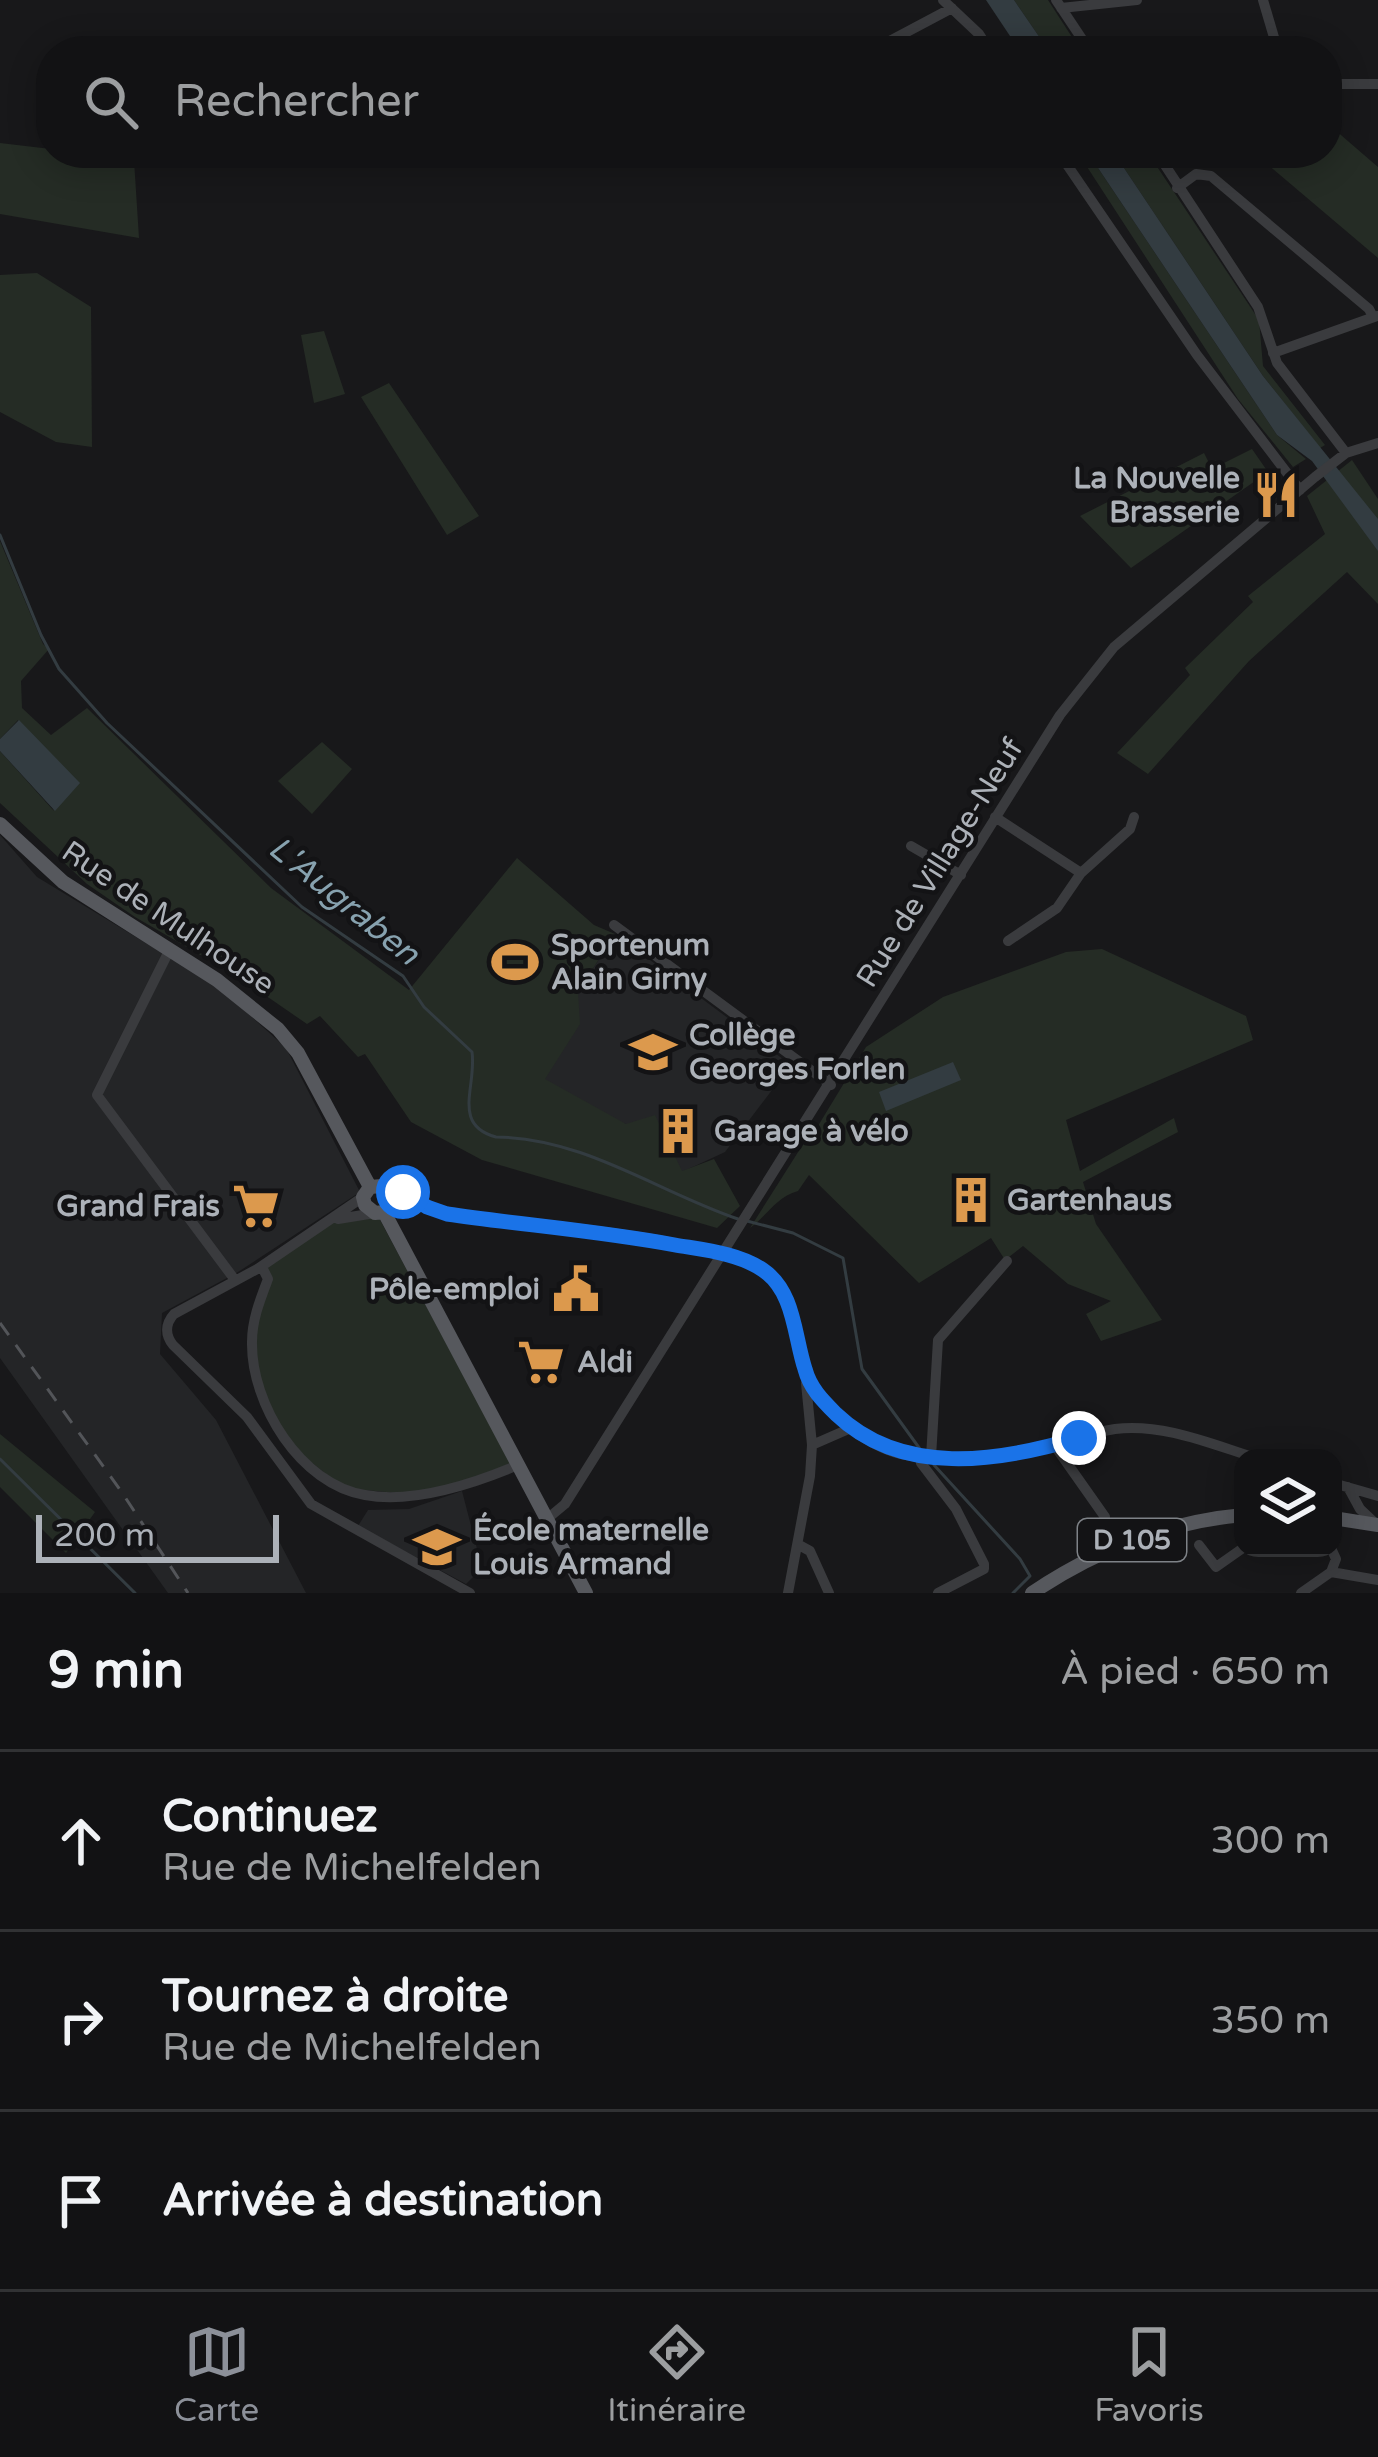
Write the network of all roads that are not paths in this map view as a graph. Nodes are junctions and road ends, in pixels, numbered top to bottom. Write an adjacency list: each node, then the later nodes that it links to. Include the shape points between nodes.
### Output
1 (1137, 0): 4 (street)
2 (1263, 0): 8 (street)
3 (948, 4): 5 (street); 6 (street)
4 (1058, 4): 7 (street)
5 (896, 36)
6 (977, 36)
7 (1080, 36)
8 (1274, 36)
9 (1342, 84): 10 (street)
10 (1378, 84)
11 (1069, 168): 18 (street)
12 (1166, 168): 13 (street)
13 (1177, 188): 14 (street, via 1196,174 1211,176); 15 (street, via 1258,307)
14 (1376, 316): 15 (street)
15 (1273, 353): 17 (street)
16 (1378, 443): 17 (street, Rue de Village-Neuf)
17 (1343, 456): 18 (street, Rue de Village-Neuf)
18 (1300, 490): 20 (street, Rue de Village-Neuf, via 1114,647)
19 (1134, 817): 23 (street)
20 (995, 818): 23 (street); 24 (street, Rue de Village-Neuf)
21 (0, 824): 27 (main road, Rue de Mulhouse, via 63,882)
22 (911, 846): 24 (street)
23 (1082, 873): 26 (street, via 1057,908)
24 (961, 874): 28 (street, Rue de Village-Neuf)
25 (614, 925): 28 (street)
26 (1008, 941)
27 (169, 951): 29 (main road, Rue de Mulhouse, via 217,980 298,1053); 36 (street, via 97,1095)
28 (831, 1085): 33 (street, Rue de Village-Neuf)
29 (367, 1192): 30 (main road, via 382,1186); 31 (main road, via 364,1205); 32 (street)
30 (390, 1193): 31 (main road, via 390,1206); 33 (street, via 413,1194 447,1214)
31 (379, 1213): 32 (street); 45 (main road)
32 (329, 1222): 35 (street)
33 (723, 1254): 37 (street, via 764,1270 782,1289); 51 (street, Rue de Village-Neuf)
34 (1007, 1261): 44 (street, via 940,1335)
35 (262, 1267): 36 (street); 45 (street, via 268,1279 252,1341 257,1378 275,1424 319,1474 360,1495 398,1497)
36 (235, 1280): 60 (street, via 174,1314 167,1329 173,1345 237,1405 317,1510)
37 (806, 1374): 38 (street); 39 (street)
38 (816, 1393): 39 (street); 40 (street)
39 (807, 1409): 41 (street)
40 (851, 1428): 41 (street); 44 (street, via 898,1454)
41 (812, 1445): 54 (street)
42 (1055, 1445): 43 (street, via 1141,1427); 44 (street, via 1002,1456); 49 (street)
43 (1234, 1451)
44 (926, 1456): 64 (street, via 921,1463 984,1564)
45 (518, 1465): 51 (main road)
46 (1342, 1485): 47 (street)
47 (1348, 1487): 48 (street); 53 (street)
48 (1378, 1496)
49 (1105, 1517)
50 (1234, 1517): 65 (main road, D 105, via 1117,1545)
51 (548, 1519): 61 (main road)
52 (1342, 1519): 53 (main road)
53 (1378, 1525)
54 (799, 1545): 62 (street); 63 (street, via 810,1551)
55 (1199, 1545): 56 (street, via 1216,1567)
56 (1234, 1554)
57 (1335, 1557): 58 (street)
58 (1330, 1572): 59 (street); 66 (street)
59 (1378, 1580)
60 (470, 1593)
61 (586, 1593)
62 (788, 1593)
63 (829, 1593)
64 (938, 1593)
65 (1032, 1593)
66 (1301, 1593)

